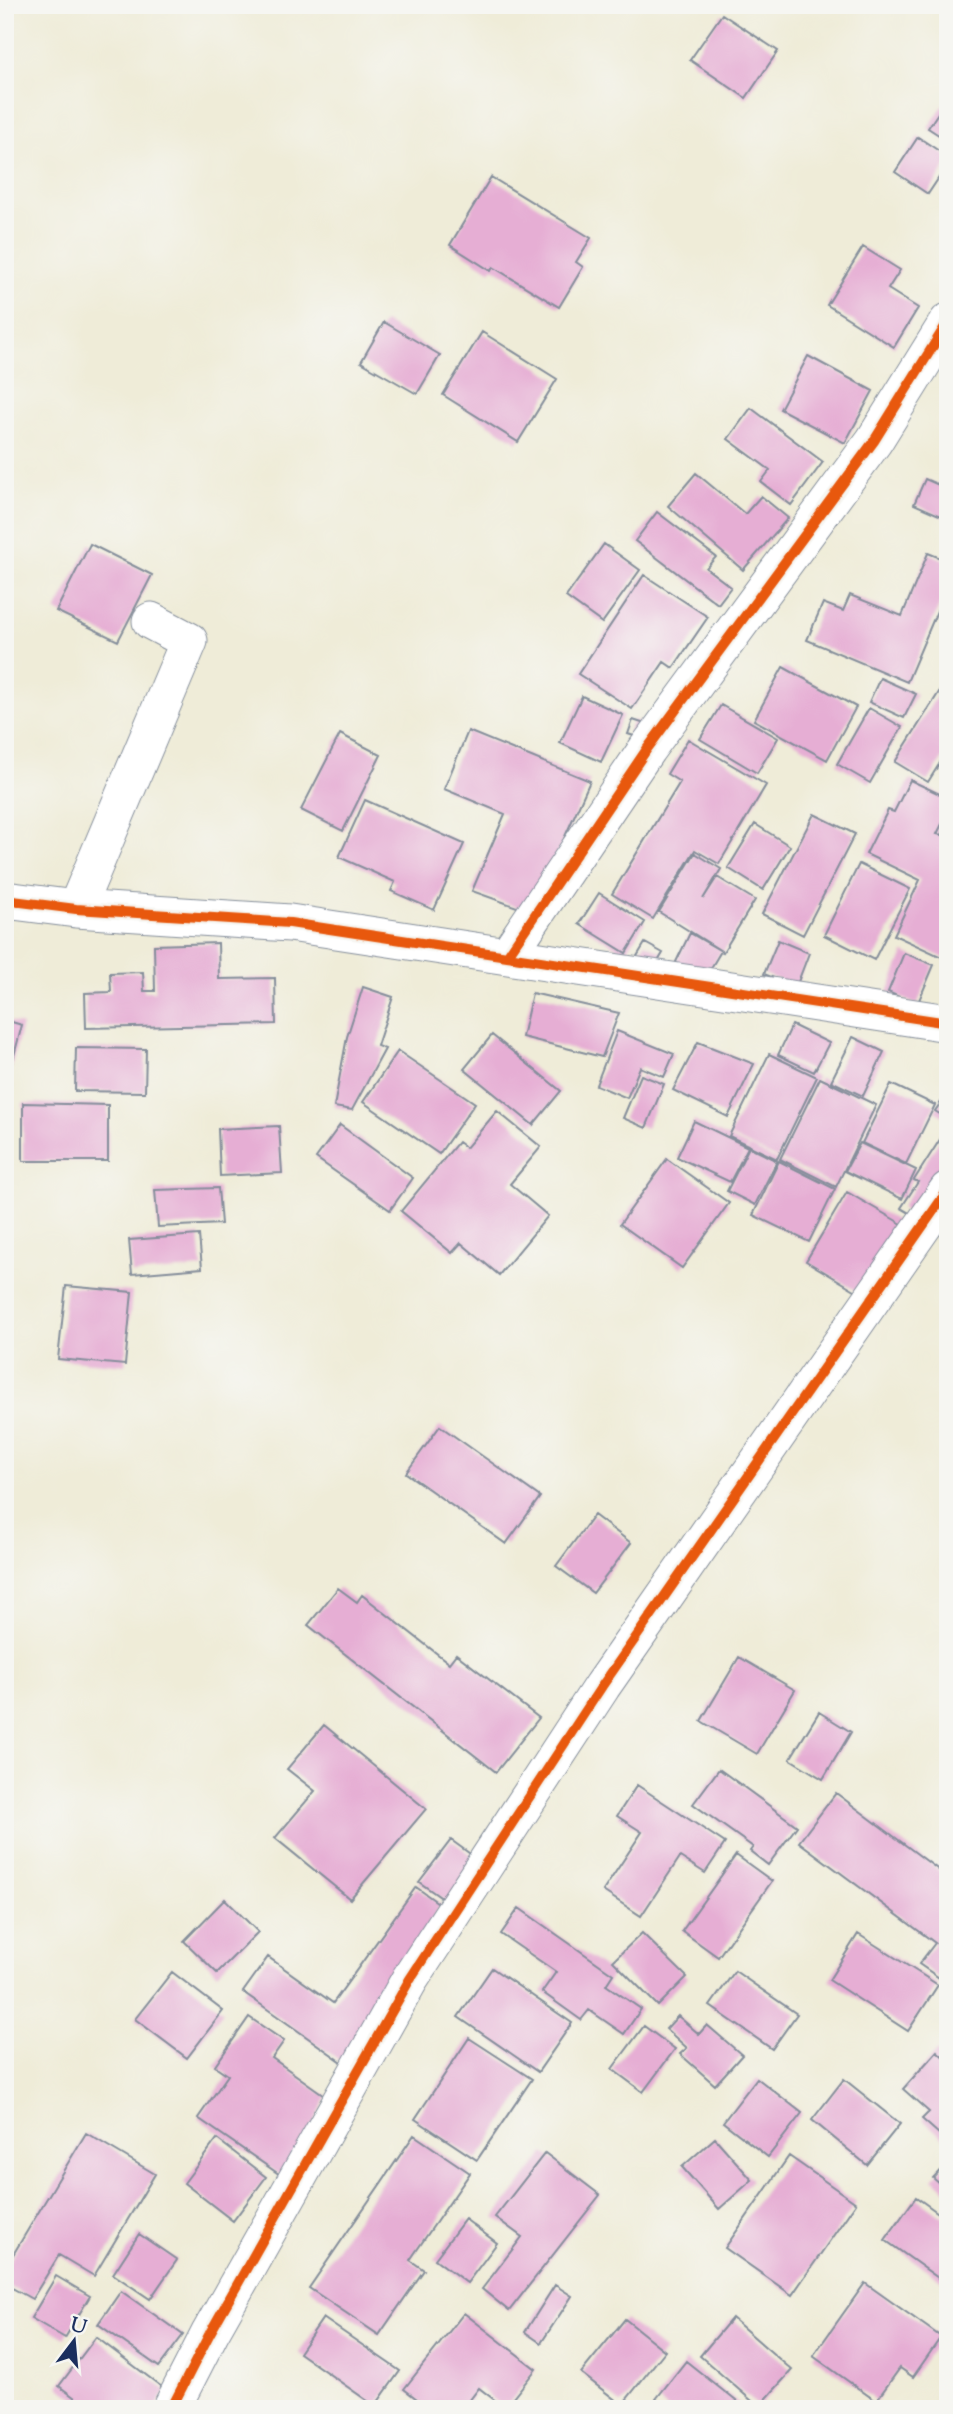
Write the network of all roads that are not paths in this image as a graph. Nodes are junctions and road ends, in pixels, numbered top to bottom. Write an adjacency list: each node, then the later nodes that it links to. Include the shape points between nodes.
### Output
1 (948, 322): 5 (street, via 874,441 647,748)
2 (151, 621): 4 (street, via 189,641)
3 (5, 900): 4 (street)
4 (76, 909): 5 (street, via 290,923)
5 (507, 956): 6 (street)
6 (948, 1023)
7 (948, 1190): 8 (street, via 602,1686 410,1979 209,2333)
8 (171, 2409)

